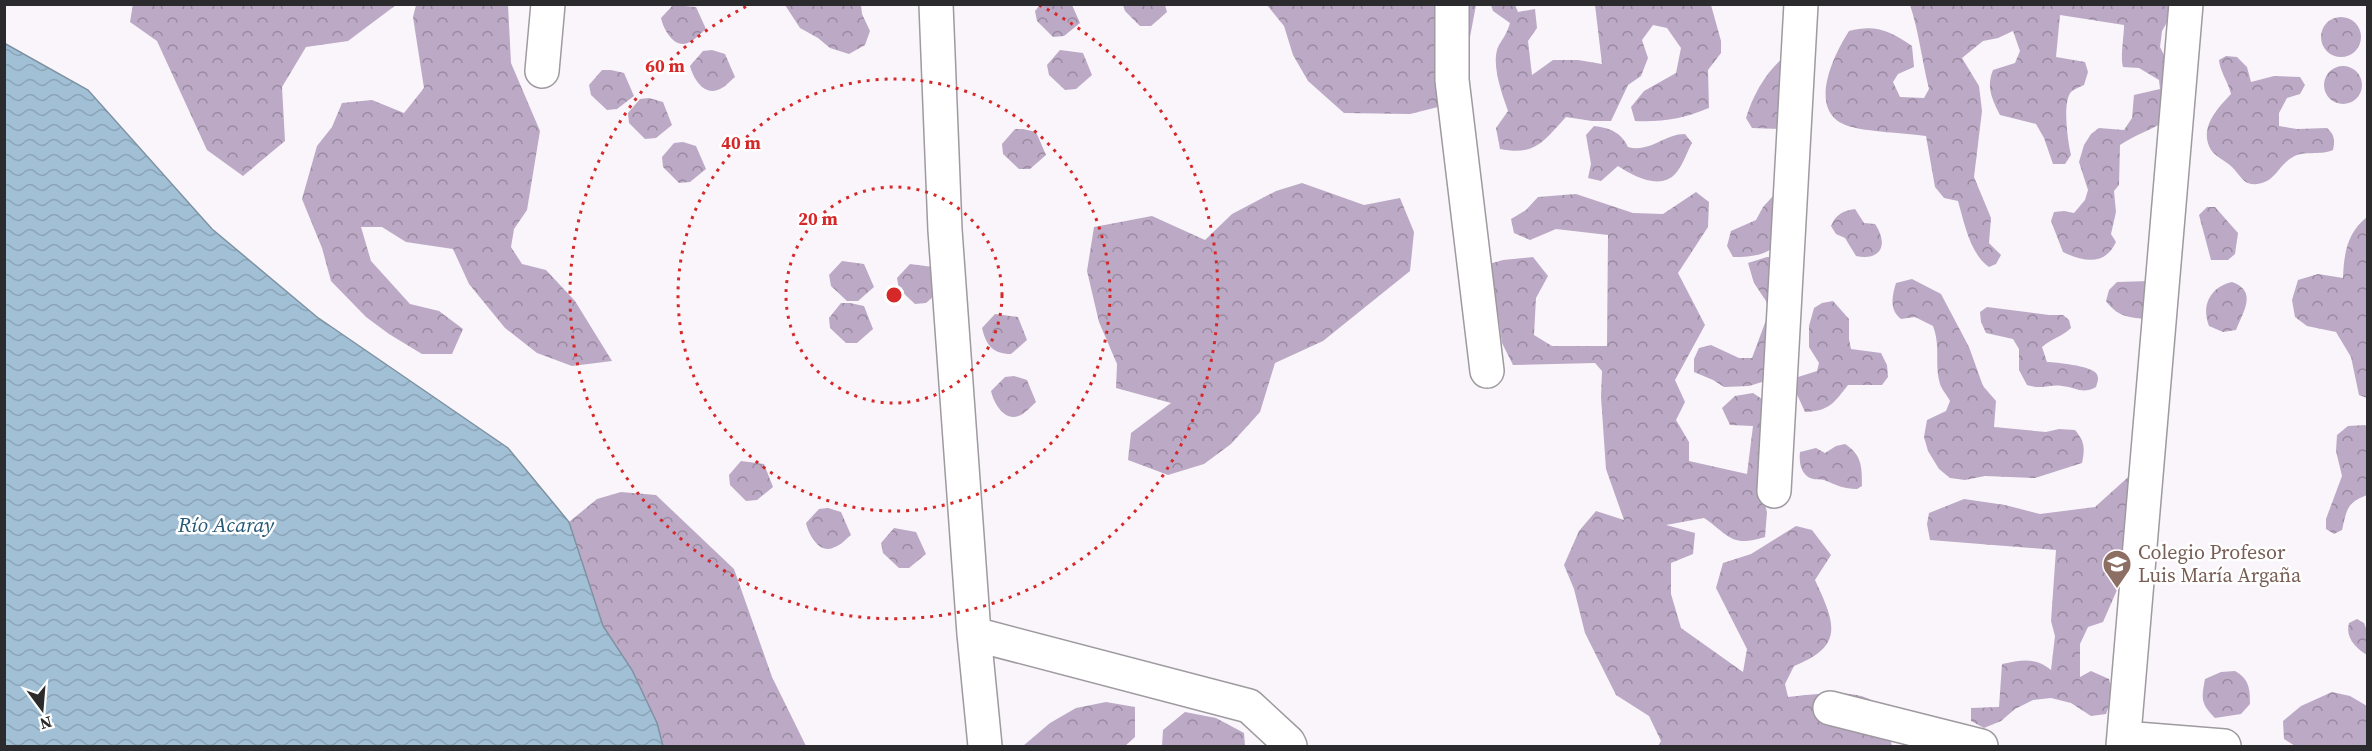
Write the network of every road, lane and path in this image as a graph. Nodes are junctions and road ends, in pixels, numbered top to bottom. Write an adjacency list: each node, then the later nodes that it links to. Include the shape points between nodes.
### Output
1 (548, 4): 6 (street)
2 (936, 4): 9 (street, via 945,230)
3 (1452, 4): 7 (street, via 1452,80)
4 (1801, 4): 8 (street)
5 (2186, 4): 12 (street)
6 (542, 71)
7 (1486, 371)
8 (1774, 491)
9 (974, 634): 13 (street); 14 (street, via 1249,706)
10 (1830, 708): 11 (street)
11 (1894, 736): 15 (street)
12 (2124, 742): 16 (street)
13 (985, 747)
14 (1290, 747)
15 (1981, 747)
16 (2224, 747)

